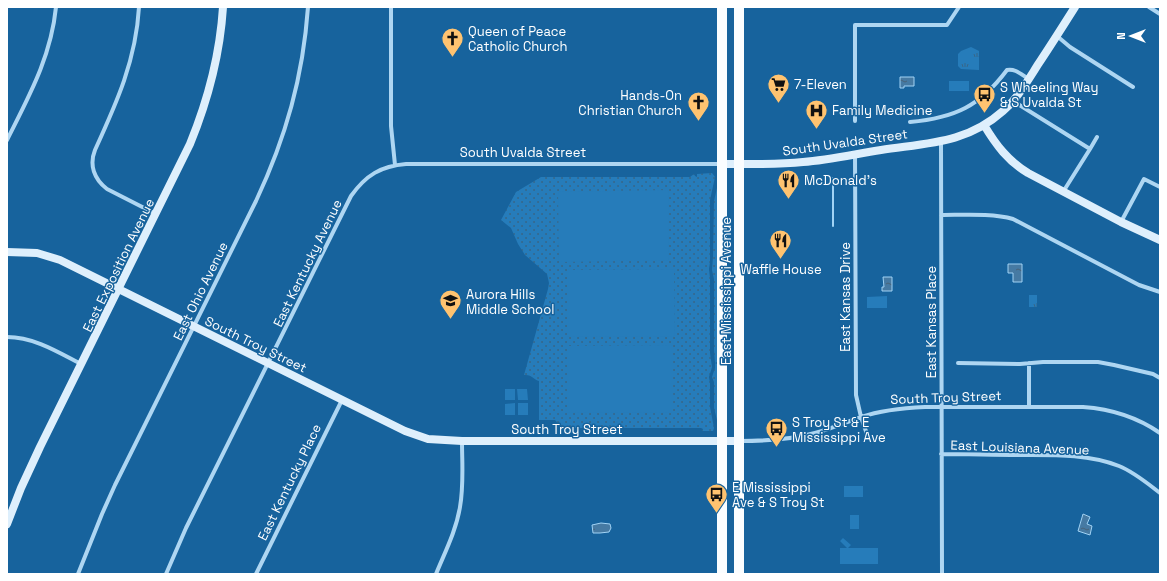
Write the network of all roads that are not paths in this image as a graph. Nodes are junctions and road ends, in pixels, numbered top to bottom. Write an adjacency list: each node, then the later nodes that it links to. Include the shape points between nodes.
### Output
1 (56, 7): 20 (street, via 52,35 43,66)
2 (139, 7): 29 (street, via 134,45 125,78 92,156 92,164 101,185)
3 (224, 7): 29 (street, East Exposition Avenue, via 216,62 206,104)
4 (308, 7): 36 (street, East Ohio Avenue, via 299,78 277,153)
5 (391, 7): 26 (street, via 391,126)
6 (722, 7): 24 (main road, East Mississippi Avenue)
7 (739, 7): 25 (main road, East Mississippi Avenue)
8 (959, 7): 16 (street, via 947,25 855,25)
9 (1075, 7): 12 (street, South Uvalda Street)
10 (1149, 7): 11 (street)
11 (1160, 14)
12 (1056, 36): 13 (street, South Uvalda Street); 14 (street)
13 (1029, 79): 15 (street, South Uvalda Street); 17 (street, via 1013,69 1007,70 983,97 966,108 945,117)
14 (1133, 87)
15 (1013, 100): 18 (street, South Uvalda Street, via 1000,114); 22 (street)
16 (854, 121)
17 (910, 122)
18 (984, 125): 21 (street, South Uvalda Street, via 962,136); 28 (street, via 998,148 1015,164)
19 (1097, 137): 22 (street)
20 (7, 140)
21 (941, 142): 23 (street, South Uvalda Street); 30 (street, East Kansas Place)
22 (1090, 149): 28 (street)
23 (854, 154): 25 (street, South Uvalda Street, via 800,162); 46 (street, East Kansas Drive, via 856,395)
24 (721, 164): 25 (street, South Uvalda Street); 26 (street, South Uvalda Street); 50 (main road, East Mississippi Avenue)
25 (738, 164): 51 (main road, East Mississippi Avenue)
26 (395, 165): 38 (street, East Kentucky Avenue, via 371,174 351,196)
27 (1160, 187): 31 (street, via 1144,179)
28 (1063, 192): 31 (street)
29 (156, 214): 34 (street, East Exposition Avenue)
30 (941, 215): 35 (street, via 1008,218 1139,285); 44 (street, East Kansas Place)
31 (1121, 222): 32 (street)
32 (1160, 240)
33 (7, 252): 34 (street, South Troy Street, via 46,255)
34 (119, 289): 36 (street, South Troy Street); 41 (street, East Exposition Avenue)
35 (1160, 292)
36 (194, 326): 38 (street, South Troy Street); 55 (street, East Ohio Avenue, via 102,514)
37 (7, 337): 41 (street, via 32,341)
38 (268, 363): 43 (street, South Troy Street); 56 (street, East Kentucky Avenue, via 186,528)
39 (958, 363): 40 (street)
40 (1029, 363): 42 (street, via 1102,363 1153,374); 45 (street)
41 (82, 364): 54 (street, East Exposition Avenue, via 34,461)
42 (1160, 378)
43 (342, 400): 49 (street, South Troy Street, via 414,434 436,440); 57 (street, East Kentucky Place)
44 (942, 407): 45 (street, South Troy Street); 46 (street, South Troy Street, via 895,409); 52 (street, East Kansas Place)
45 (1029, 407): 47 (street, South Troy Street, via 1103,409 1128,416)
46 (861, 417): 48 (street, East Kansas Drive); 51 (street, South Troy Street, via 798,437)
47 (1160, 433)
48 (868, 438)
49 (462, 441): 50 (street, South Troy Street); 58 (street, via 460,506 452,536)
50 (722, 441): 51 (street, South Troy Street); 59 (main road, East Mississippi Avenue)
51 (739, 441): 60 (main road, East Mississippi Avenue)
52 (942, 454): 53 (street, East Louisiana Avenue, via 1068,456 1094,459 1126,469); 61 (street, East Kansas Place)
53 (1160, 493)
54 (7, 524)
55 (78, 574)
56 (166, 574)
57 (256, 574)
58 (436, 574)
59 (722, 574)
60 (739, 574)
61 (942, 574)

